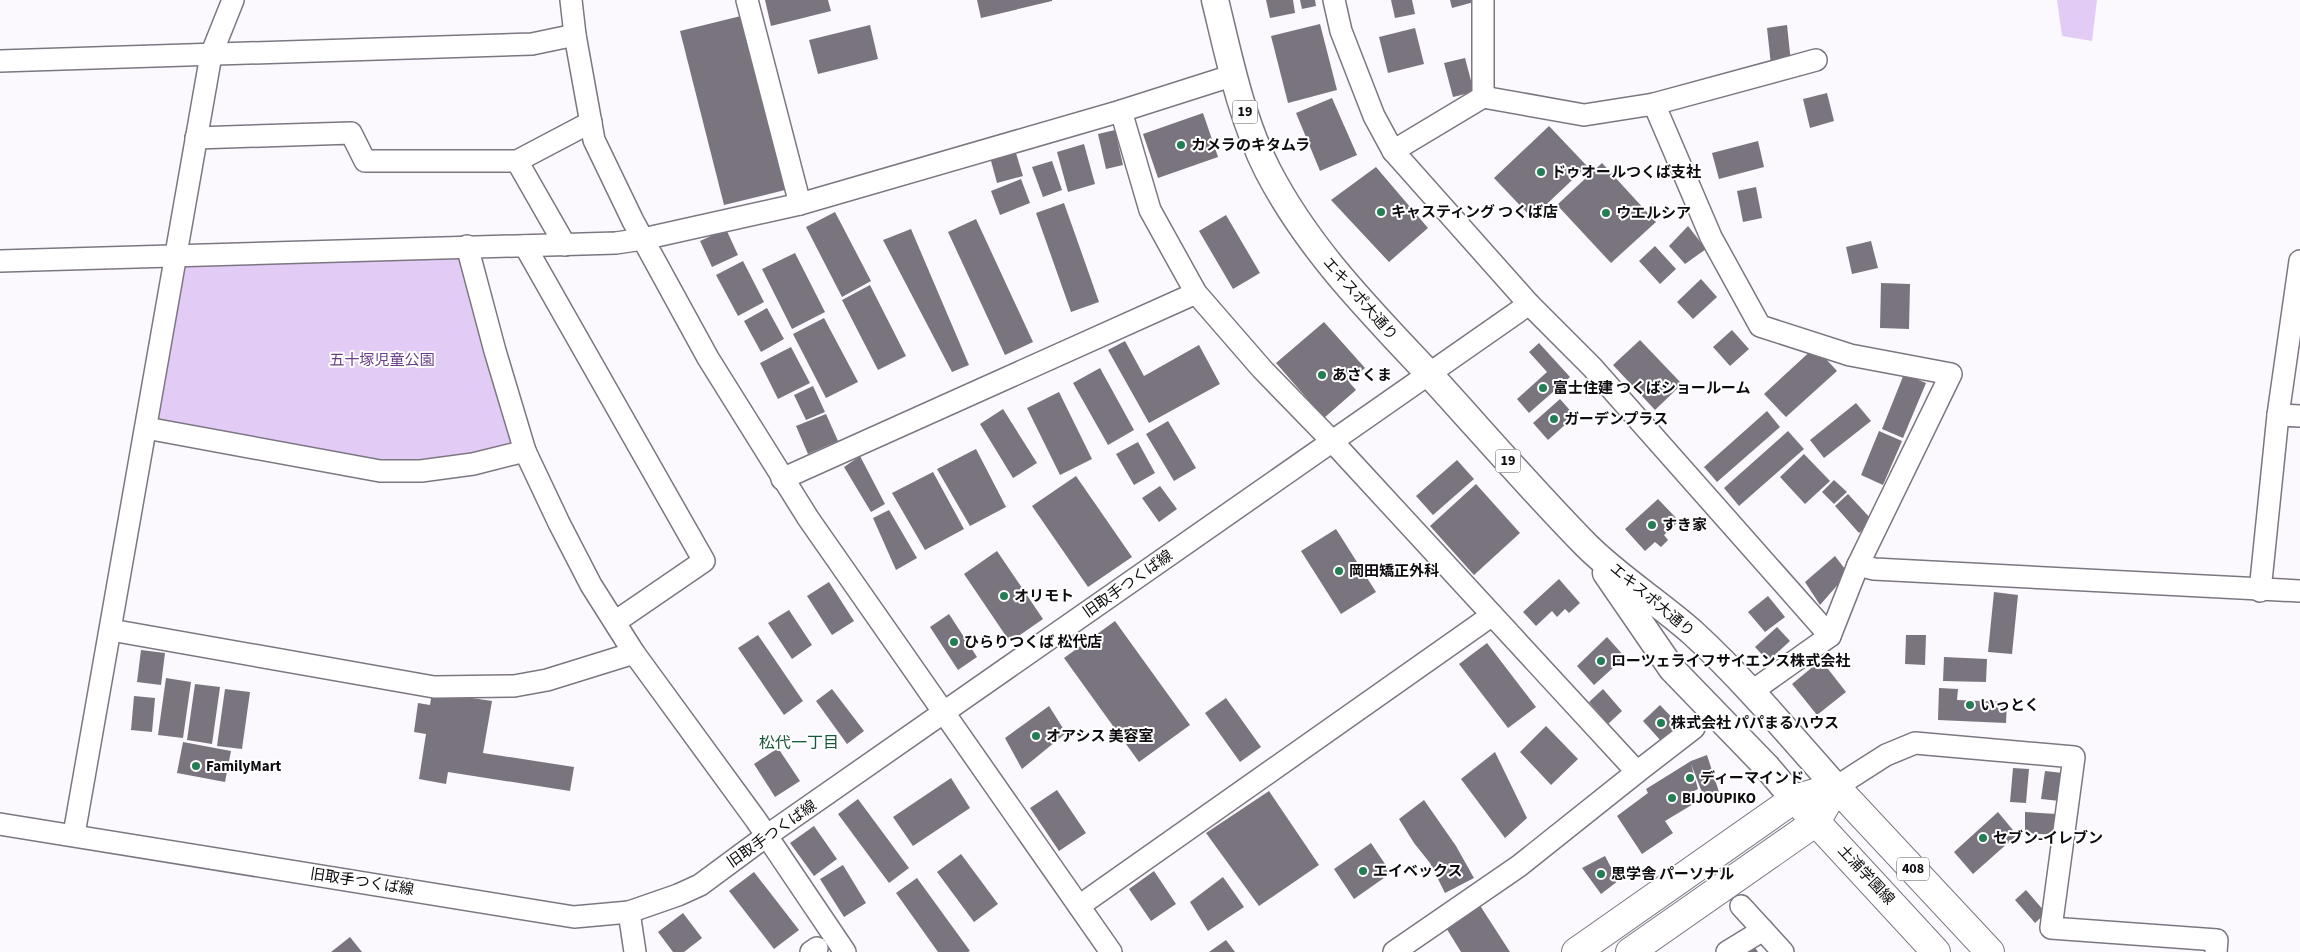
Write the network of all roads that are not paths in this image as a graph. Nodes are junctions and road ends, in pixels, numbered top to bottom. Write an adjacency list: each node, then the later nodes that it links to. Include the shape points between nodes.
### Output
1 (233, 0): 8 (street)
2 (571, 0): 7 (street)
3 (747, 0): 19 (street)
4 (1215, 0): 11 (main road, エキスポ大通り / 19)
5 (1334, 0): 17 (street, via 1341,31 1374,116)
6 (1483, 0): 12 (street)
7 (575, 35): 8 (street, via 532,44); 15 (street)
8 (211, 55): 10 (street); 16 (street)
9 (1816, 60): 13 (street)
10 (0, 61)
11 (1234, 75): 14 (street); 29 (main road, エキスポ大通り / 19, via 1267,169 1294,217 1320,253)
12 (1483, 97): 13 (street, via 1584,115); 17 (street)
13 (1654, 104): 37 (street, via 1711,237 1760,326 1850,355 1951,374)
14 (1121, 111): 19 (street); 27 (street, via 1150,210)
15 (591, 122): 18 (street); 20 (street, via 594,140)
16 (196, 138): 18 (street, via 351,133 364,161); 24 (street)
17 (1393, 151): 28 (street)
18 (517, 161): 21 (street)
19 (800, 204): 20 (street)
20 (643, 239): 21 (street); 35 (street, via 708,358)
21 (565, 245): 23 (street)
22 (467, 246): 23 (street); 24 (street); 34 (street)
23 (525, 246): 41 (street, via 704,562)
24 (176, 255): 25 (street); 32 (street)
25 (0, 260)
26 (2300, 261): 30 (street)
27 (1196, 293): 33 (street, via 1262,369); 35 (street)
28 (1529, 304): 29 (street, 旧取手つくば線); 43 (street, via 1592,367)
29 (1428, 374): 33 (street, 旧取手つくば線); 36 (main road, エキスポ大通り / 19)
30 (2278, 415): 31 (street); 38 (street)
31 (2300, 416)
32 (146, 428): 34 (street, via 380,471 473,464); 42 (street)
33 (1331, 440): 40 (street); 46 (street, 旧取手つくば線)
34 (525, 451): 41 (street, via 591,585)
35 (782, 479): 46 (street)
36 (1588, 547): 45 (main road, エキスポ大通り / 19, via 1693,634); 50 (main road, エキスポ大通り / 19, via 1672,669)
37 (1858, 565): 38 (street, via 1874,570); 43 (street)
38 (2260, 591): 39 (street)
39 (2300, 591)
40 (1491, 616): 48 (street); 55 (street)
41 (615, 622): 44 (street)
42 (111, 630): 44 (street, via 434,687 514,686 547,680); 53 (street)
43 (1830, 636): 45 (street)
44 (634, 653): 54 (street)
45 (1751, 692): 49 (main road, エキスポ大通り / 19)
46 (945, 713): 54 (street, 旧取手つくば線); 55 (street)
47 (1694, 728): 48 (street)
48 (1637, 772): 63 (street, via 1519,866)
49 (1836, 787): 50 (highway); 51 (highway); 59 (street, via 1886,755 1915,743 2074,757 2051,928); 69 (highway, 408)
50 (1794, 799): 51 (highway, 土浦学園線 / 408); 64 (highway)
51 (1816, 822): 65 (highway); 68 (highway, 土浦学園線 / 408)
52 (0, 824): 53 (street, 旧取手つくば線)
53 (74, 834): 57 (street, 旧取手つくば線, via 574,917)
54 (766, 837): 57 (street, 旧取手つくば線, via 700,885); 61 (street)
55 (1079, 906): 62 (street)
56 (1741, 906): 58 (street)
57 (629, 912): 60 (street)
58 (1763, 930): 66 (street); 67 (street)
59 (2217, 946)
60 (635, 952)
61 (845, 952)
62 (1110, 952)
63 (1394, 952)
64 (1576, 952)
65 (1630, 952)
66 (1727, 952)
67 (1783, 952)
68 (1936, 952)
69 (1990, 952)

